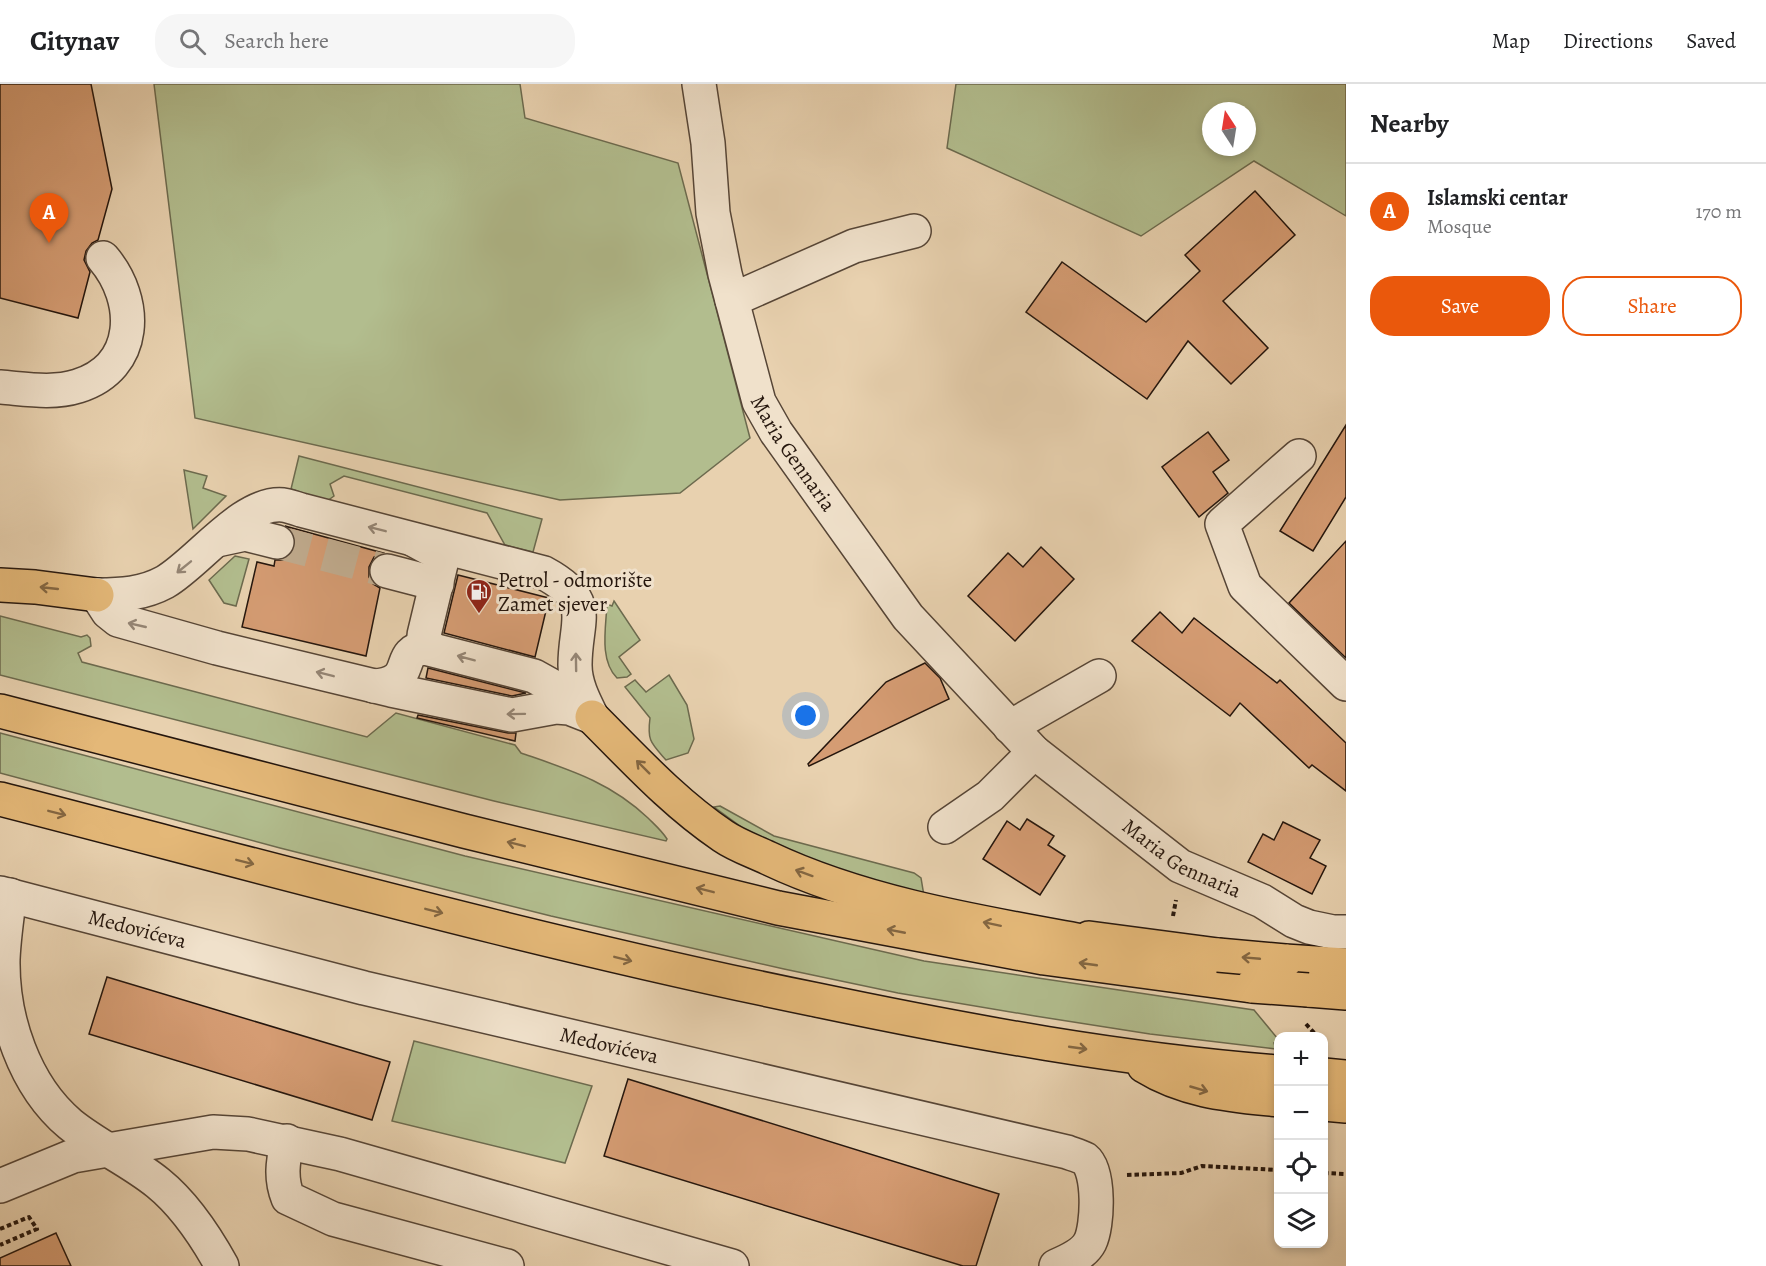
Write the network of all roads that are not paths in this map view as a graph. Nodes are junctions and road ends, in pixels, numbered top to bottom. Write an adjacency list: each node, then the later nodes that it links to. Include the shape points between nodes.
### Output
1 (699, 84): 4 (street, Maria Gennaria, via 713,213)
2 (914, 231): 4 (street, via 854,246)
3 (103, 258): 5 (street, via 114,271 127,301 129,326 118,358 98,377 78,386 48,391)
4 (732, 300): 20 (street, Maria Gennaria, via 759,402 776,432 908,617)
5 (0, 387)
6 (1299, 456): 16 (street, via 1222,524 1245,586)
7 (411, 538): 8 (street, one-way to 8, via 283,505 254,512); 11 (street, via 441,556); 19 (street, one-way to 7, via 582,698 575,667 578,605 559,580)
8 (217, 540): 9 (street, via 245,534); 13 (street, one-way to 13, via 161,584 135,593)
9 (277, 542)
10 (387, 571): 11 (street)
11 (437, 584): 14 (street, via 424,635)
12 (0, 585): 13 (highway, one-way to 12)
13 (97, 595): 17 (street, one-way to 13, via 118,620)
14 (432, 649): 17 (street, via 415,651 406,660 397,681); 19 (street, one-way to 14, via 534,676)
15 (1099, 676): 20 (street)
16 (1346, 684)
17 (374, 686): 19 (street, one-way to 17, via 556,707 512,716)
18 (0, 711): 26 (highway, one-way to 18, via 1044,958 778,908)
19 (592, 717): 26 (highway, one-way to 19, via 860,893 789,868 726,838 687,810)
20 (1010, 727): 21 (street, Maria Gennaria)
21 (1034, 752): 23 (street, via 990,796); 25 (street, Maria Gennaria, via 1180,866 1262,902 1294,921)
22 (0, 799): 28 (highway, one-way to 28, via 639,963 879,1013)
23 (945, 827)
24 (5, 894): 29 (street, Medovićeva, via 5,990); 40 (street, Medovićeva, via 364,988 1067,1152 1086,1160 1095,1176 1096,1212 1090,1242 1073,1259)
25 (1346, 932)
26 (1213, 968): 27 (highway, bridge, via 1252,986); 27 (highway, one-way to 26, bridge, via 1285,961)
27 (1335, 985)
28 (1128, 1055): 30 (highway); 33 (highway, one-way to 33, via 1153,1071 1196,1089)
29 (15, 1072): 35 (street, Medovićeva, via 72,1125)
30 (1274, 1072)
31 (1328, 1082): 32 (highway)
32 (1340, 1098)
33 (1274, 1100)
34 (287, 1141): 35 (street, via 213,1132); 38 (street, via 281,1173 288,1198 333,1219); 39 (street)
35 (109, 1149): 36 (street, via 74,1156); 37 (street, Medovićeva, via 159,1183 188,1214)
36 (0, 1186)
37 (222, 1266)
38 (507, 1266)
39 (732, 1266)
40 (1056, 1266)

